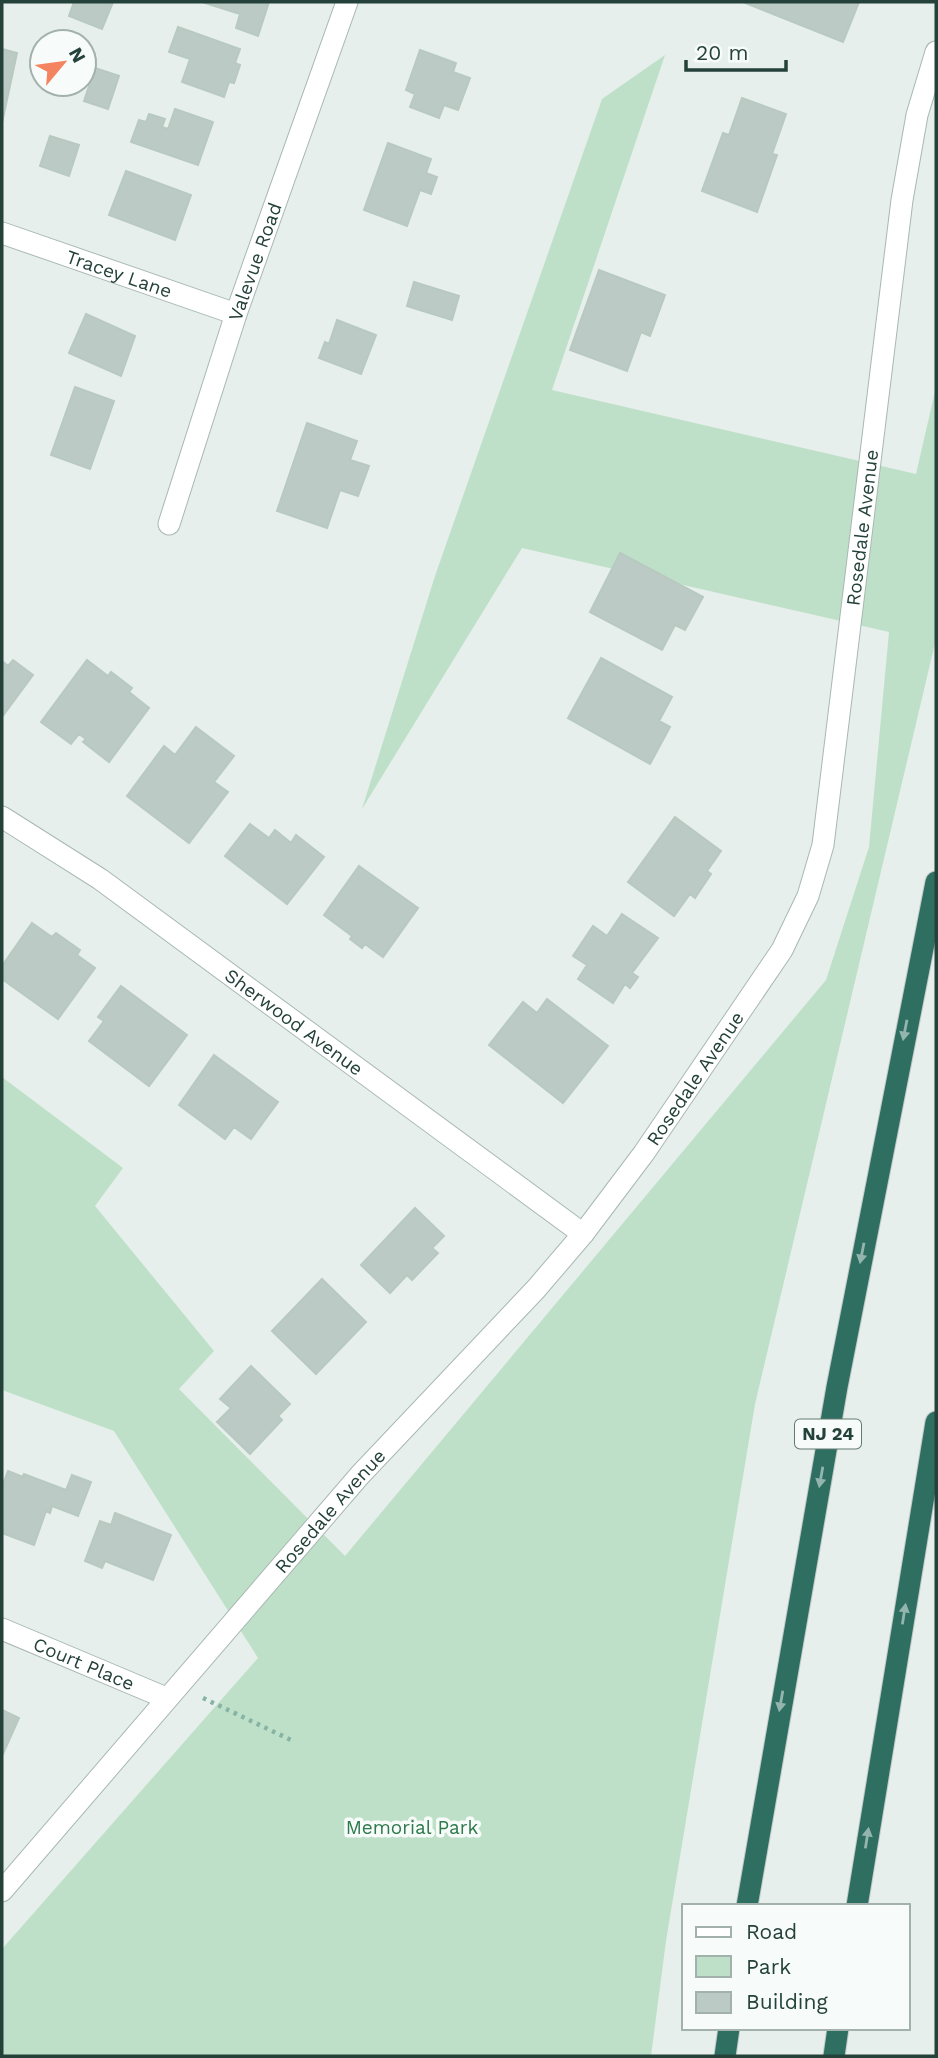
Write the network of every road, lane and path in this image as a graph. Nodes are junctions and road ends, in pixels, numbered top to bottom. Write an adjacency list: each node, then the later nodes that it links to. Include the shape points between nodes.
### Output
1 (346, 2): 4 (street, Valevue Road)
2 (936, 52): 8 (street, Rosedale Avenue, via 917,115 902,200 822,845 808,896 775,962)
3 (2, 233): 4 (street, Tracey Lane)
4 (236, 314): 5 (street, Valevue Road)
5 (169, 524)
6 (2, 817): 8 (street, Sherwood Avenue, via 100,879)
7 (936, 882): 14 (highway, NJ 24, one-way to 14, via 837,1387)
8 (583, 1234): 11 (street, Rosedale Avenue, via 360,1475)
9 (936, 1422): 15 (highway, one-way to 9)
10 (2, 1629): 11 (street, Court Place)
11 (172, 1691): 12 (path); 13 (street, Rosedale Avenue)
12 (291, 1740)
13 (2, 1891)
14 (747, 1904)
15 (856, 1904)
16 (729, 2030): 18 (highway)
17 (838, 2030): 19 (highway)
18 (725, 2056)
19 (834, 2056)

